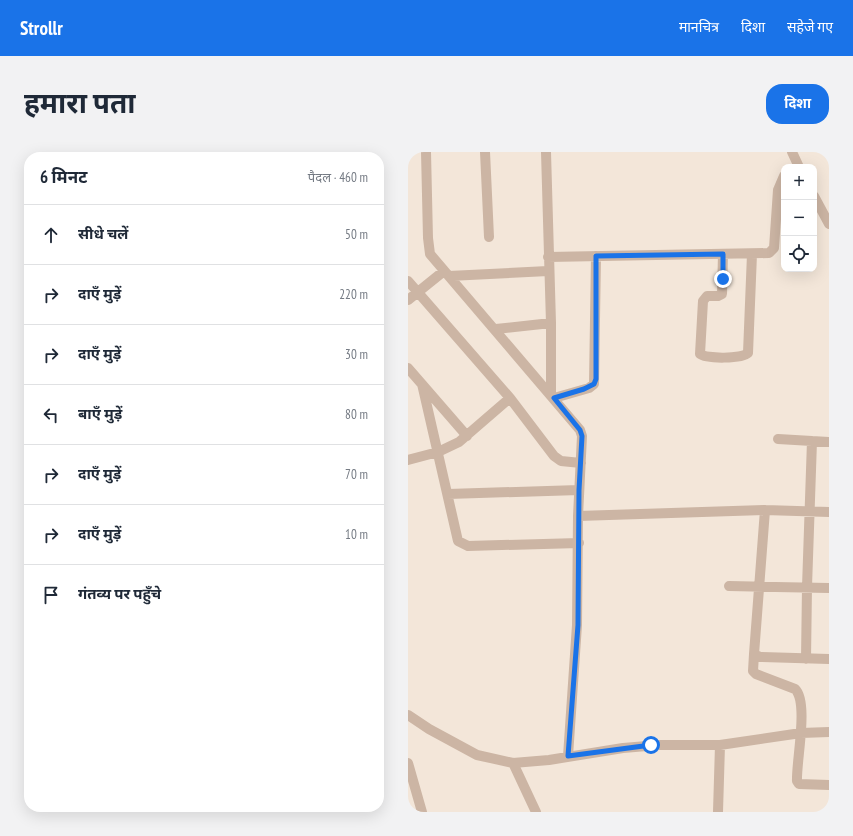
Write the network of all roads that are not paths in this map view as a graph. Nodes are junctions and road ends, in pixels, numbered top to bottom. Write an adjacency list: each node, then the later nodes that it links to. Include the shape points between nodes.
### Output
1 (426, 152): 15 (street, via 428,244 434,259)
2 (485, 152): 9 (street)
3 (546, 152): 13 (street)
4 (792, 152): 5 (street)
5 (797, 164)
6 (781, 183): 11 (street, via 778,190 774,248 769,252)
7 (816, 200): 8 (street)
8 (829, 224)
9 (489, 237)
10 (723, 254): 11 (street); 11 (street, via 722,294 706,296 703,301 700,354 706,357 743,356 748,353); 12 (street)
11 (752, 254)
12 (596, 256): 13 (street); 23 (street, via 596,379 594,384 584,389)
13 (548, 257): 14 (street)
14 (548, 271): 15 (street); 19 (street)
15 (446, 273): 17 (street); 20 (street)
16 (408, 281): 17 (street)
17 (418, 292): 18 (street); 24 (street)
18 (408, 300)
19 (551, 323): 20 (street); 23 (street)
20 (496, 329): 23 (street)
21 (408, 368): 22 (street)
22 (422, 384): 25 (street); 29 (street)
23 (552, 396): 31 (street, via 580,430)
24 (510, 398): 25 (street); 31 (street, via 557,459)
25 (467, 436): 29 (street)
26 (778, 439): 27 (street)
27 (812, 441): 28 (street); 35 (street)
28 (829, 442)
29 (438, 452): 30 (street); 33 (street)
30 (408, 460)
31 (581, 463): 32 (street)
32 (579, 490): 33 (street); 37 (street)
33 (448, 494): 38 (street, via 456,535 461,544 468,546)
34 (765, 510): 35 (street); 37 (street); 40 (street)
35 (810, 511): 36 (street); 41 (street)
36 (829, 512)
37 (578, 516): 38 (street)
38 (579, 543): 50 (street, via 578,625)
39 (730, 586): 40 (street)
40 (759, 587): 41 (street); 43 (street)
41 (806, 587): 42 (street); 44 (street)
42 (829, 588)
43 (754, 654): 44 (street, via 760,658); 48 (street, via 753,671 756,674 797,692)
44 (806, 659): 45 (street)
45 (829, 659)
46 (408, 715): 52 (street, via 477,754)
47 (829, 732): 48 (street)
48 (801, 733): 49 (street); 53 (street, via 797,781 799,784)
49 (720, 745): 50 (street, via 642,746); 56 (street)
50 (568, 756): 52 (street)
51 (408, 763): 54 (street)
52 (513, 763): 55 (street)
53 (829, 785)
54 (422, 812)
55 (536, 812)
56 (718, 812)

